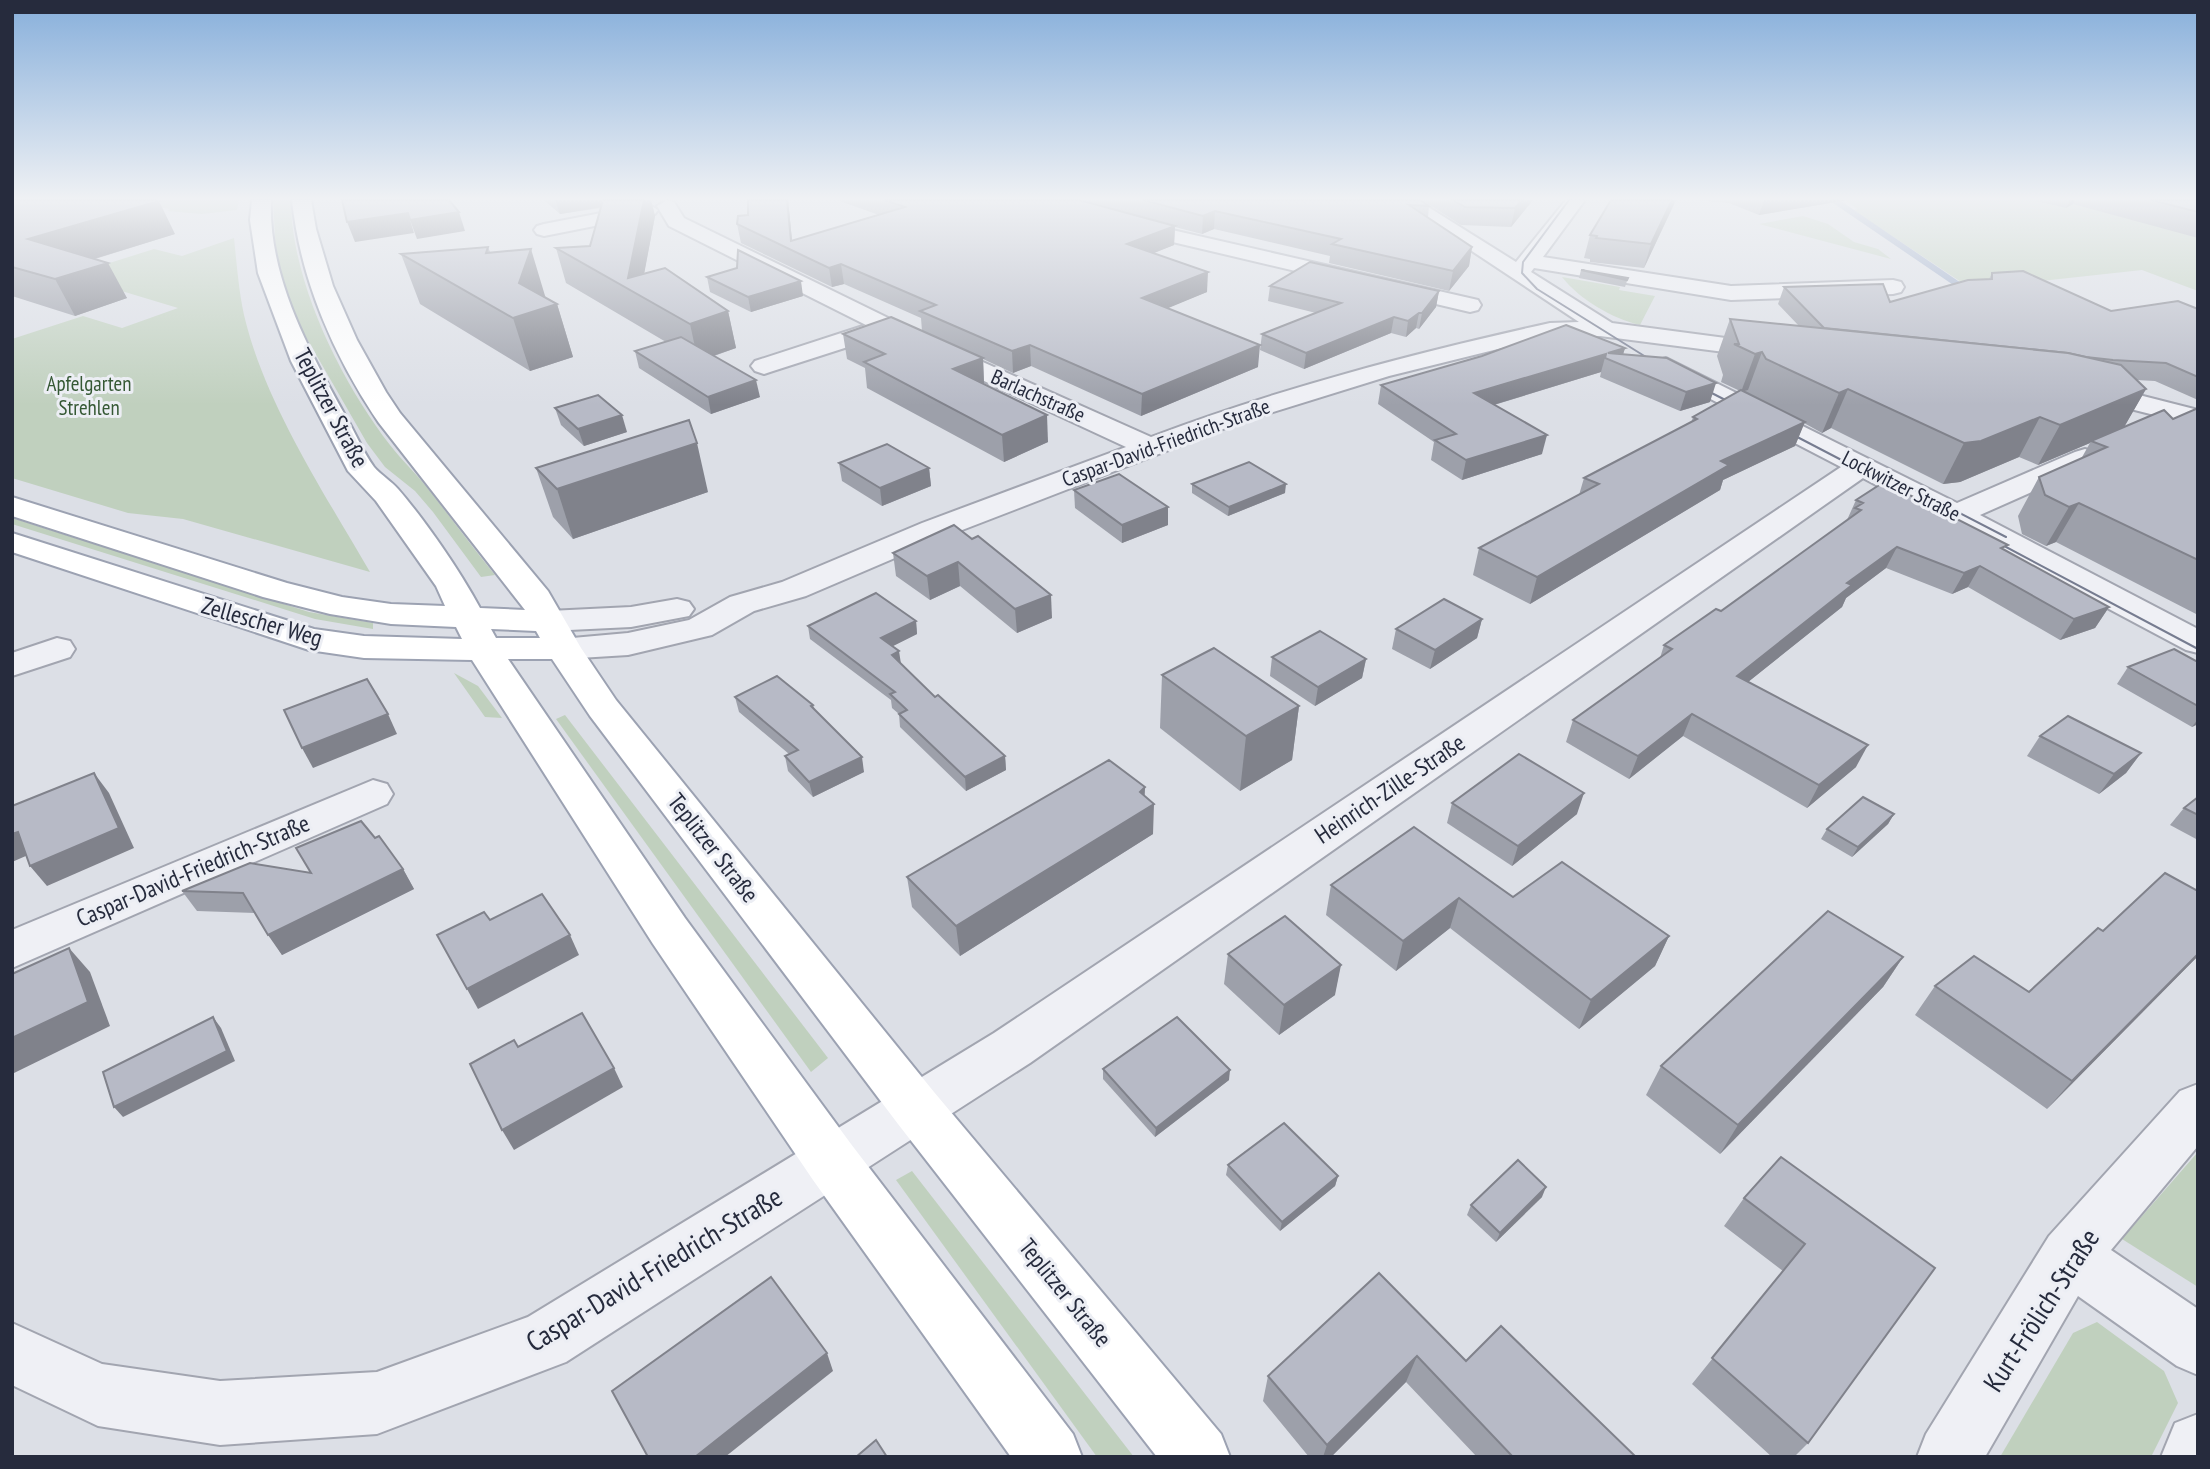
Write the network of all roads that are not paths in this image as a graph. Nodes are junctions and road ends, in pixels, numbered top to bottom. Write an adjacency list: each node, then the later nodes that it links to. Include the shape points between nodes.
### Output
1 (1524, 268): 10 (street, Lockwitzer Straße)
2 (268, 269): 21 (main road, Teplitzer Straße, via 303,361 362,471 387,495 441,569)
3 (315, 269): 22 (main road, Teplitzer Straße, via 330,312 389,417 536,598)
4 (771, 269): 9 (street, Barlachstraße)
5 (1314, 269): 8 (street)
6 (1528, 269): 7 (street, via 1714,292)
7 (1893, 287)
8 (1469, 304)
9 (888, 326): 12 (street); 15 (street, Barlachstraße)
10 (1604, 329): 11 (street, Caspar-David-Friedrich-Straße); 15 (street, Caspar-David-Friedrich-Straße, via 1550,330 1380,371 1234,415); 17 (street, Lockwitzer Straße, via 1673,370)
11 (1800, 354)
12 (764, 366)
13 (2069, 385): 14 (street)
14 (2178, 424)
15 (1152, 448): 22 (street, Caspar-David-Friedrich-Straße, via 933,530 794,589 742,604 700,628 628,644)
16 (2108, 448): 19 (street)
17 (1861, 466): 19 (street, Lockwitzer Straße); 30 (street, Heinrich-Zille-Straße, via 1012,1048)
18 (12, 506): 21 (main road, Zellescher Weg, via 342,607)
19 (1956, 514): 23 (street, Lockwitzer Straße)
20 (12, 542): 25 (main road, Zellescher Weg, via 309,639 376,648)
21 (466, 617): 22 (main road, Zellescher Weg); 25 (main road, Teplitzer Straße)
22 (556, 634): 25 (main road, Zellescher Weg); 30 (main road, Teplitzer Straße, via 603,708)
23 (2198, 643)
24 (57, 649): 26 (street)
25 (485, 651): 31 (main road, Teplitzer Straße, via 669,931)
26 (12, 665)
27 (373, 794): 28 (street, Caspar-David-Friedrich-Straße)
28 (12, 950)
29 (2198, 1107): 32 (street, Kurt-Frölich-Straße)
30 (916, 1108): 31 (street, Caspar-David-Friedrich-Straße); 37 (main road, Teplitzer Straße)
31 (832, 1162): 34 (street, Caspar-David-Friedrich-Straße, via 545,1341 377,1403 220,1413 98,1395); 36 (main road, Teplitzer Straße)
32 (2069, 1256): 33 (street); 38 (street, Kurt-Frölich-Straße)
33 (2198, 1345)
34 (12, 1353)
35 (2198, 1446): 39 (street)
36 (1050, 1457)
37 (1198, 1457)
38 (1949, 1457)
39 (2193, 1457)

